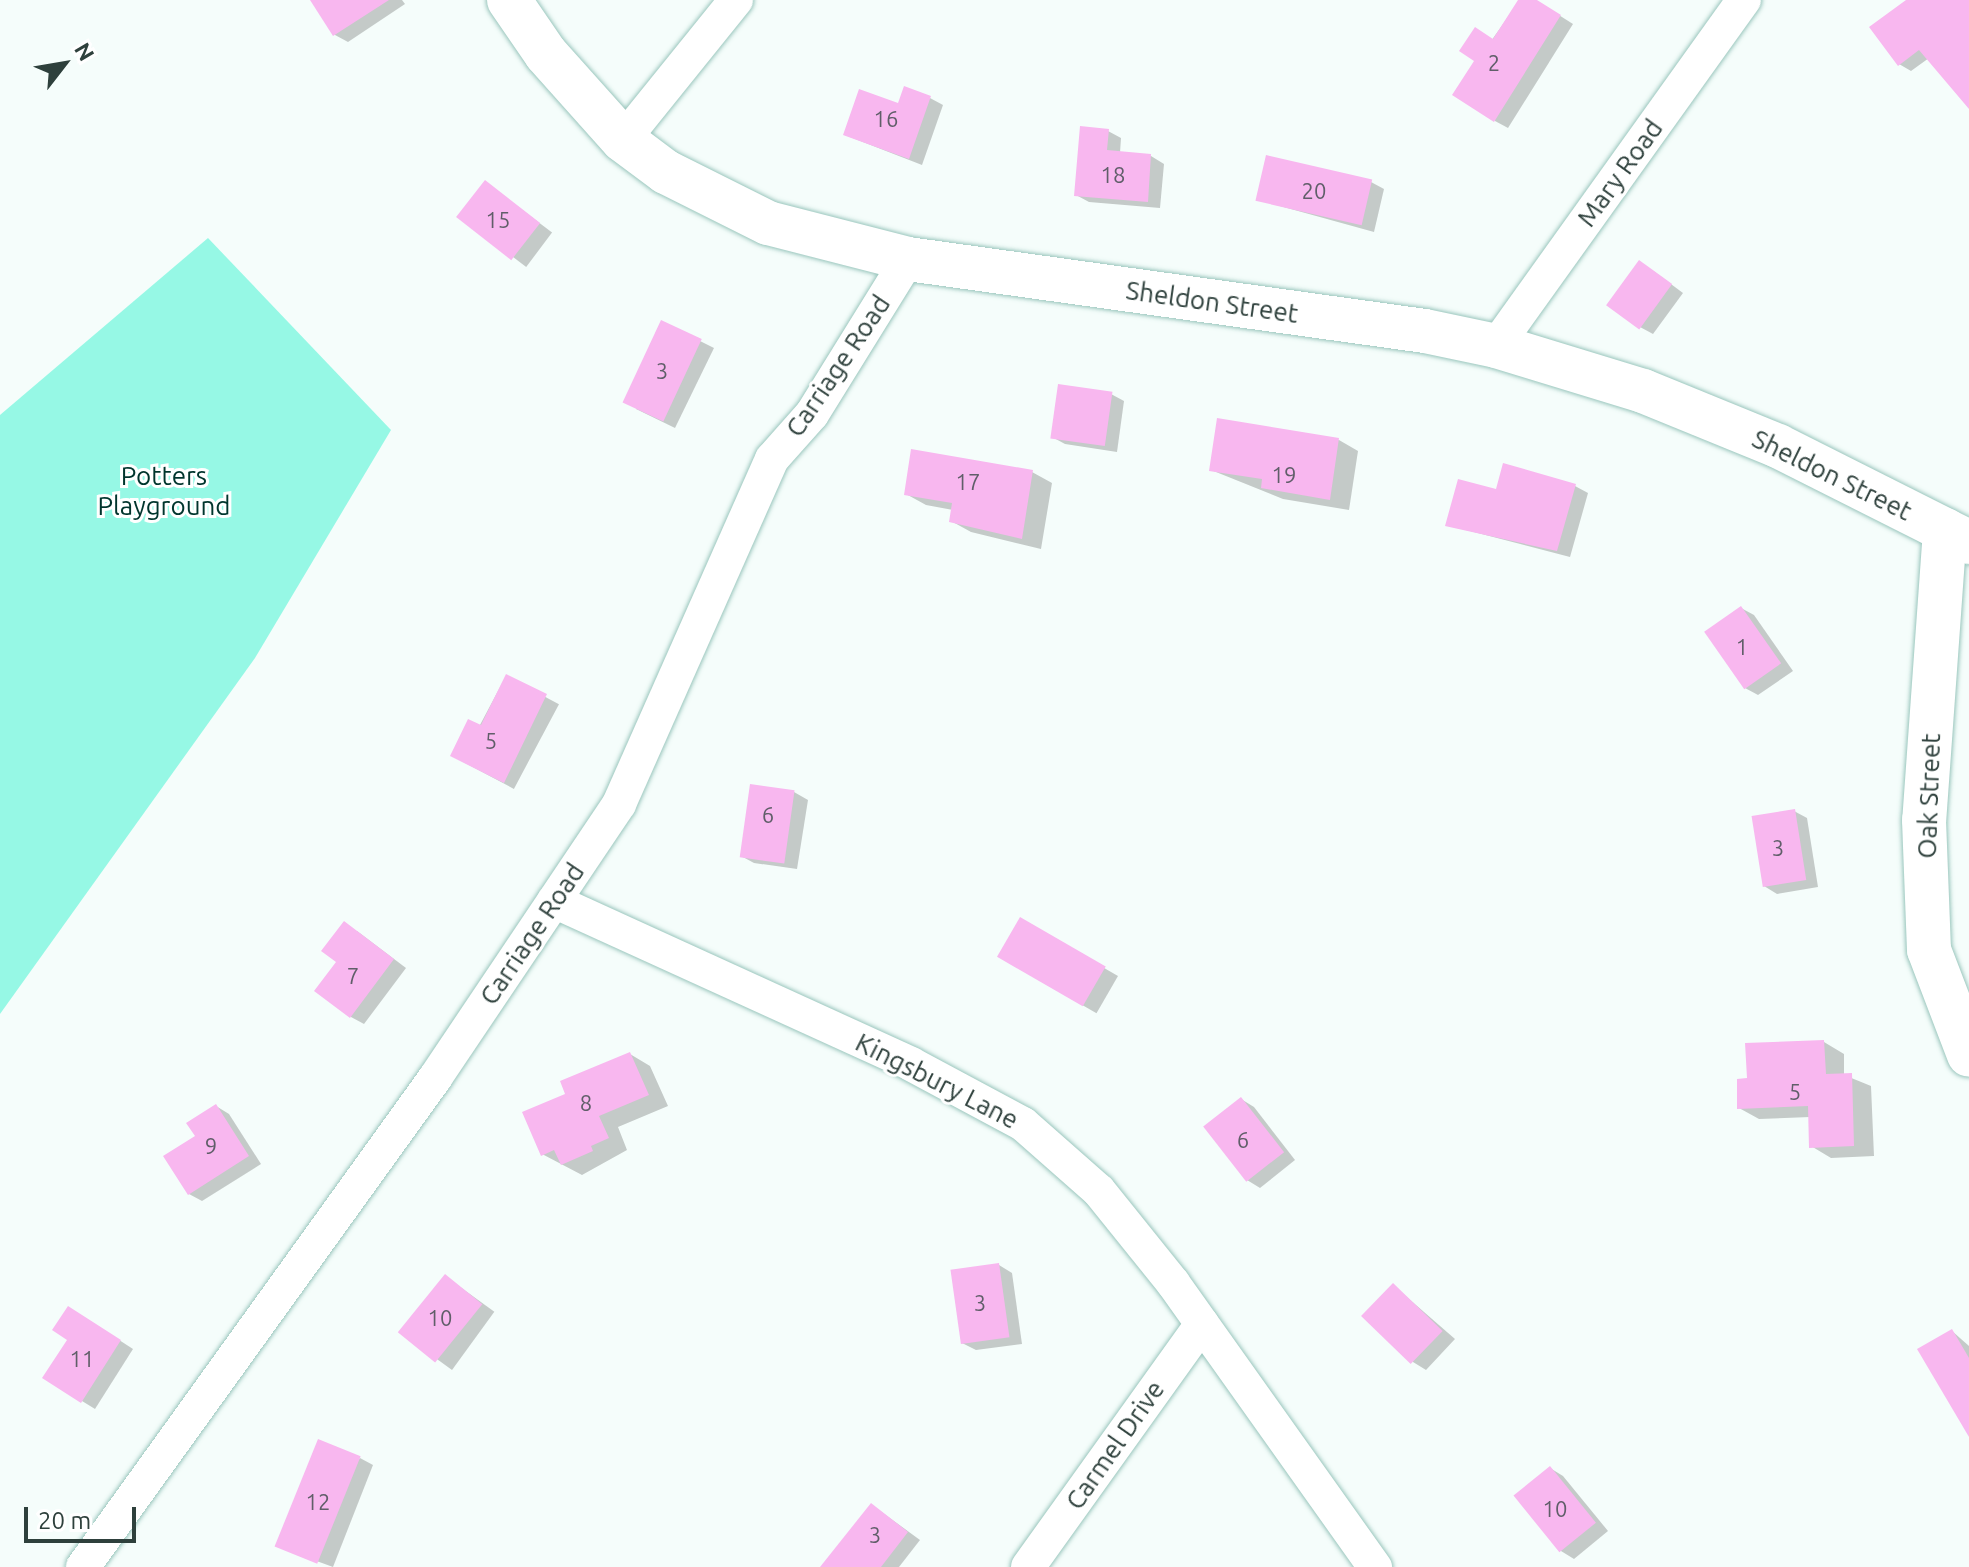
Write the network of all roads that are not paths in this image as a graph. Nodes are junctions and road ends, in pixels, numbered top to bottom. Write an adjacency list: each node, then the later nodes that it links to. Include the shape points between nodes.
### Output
1 (509, 0): 4 (street, Sheldon Street, via 546,54)
2 (736, 0): 4 (street)
3 (1744, 0): 6 (street, Mary Road)
4 (623, 140): 5 (street, Sheldon Street, via 679,180 768,223)
5 (908, 259): 6 (street, Sheldon Street, via 1425,331); 8 (street, Carriage Road, via 812,414 772,459 619,804)
6 (1496, 346): 7 (street, Sheldon Street, via 1643,391 1751,435)
7 (1957, 536): 9 (street, Oak Street, via 1924,820 1929,950)
8 (554, 901): 10 (street, Kingsbury Lane, via 911,1064 1023,1124 1099,1191); 11 (street, Carriage Road, via 435,1078)
9 (1969, 1055)
10 (1202, 1324): 12 (street, Carmel Drive); 13 (street, Kingsbury Lane)
11 (83, 1567)
12 (1028, 1567)
13 (1375, 1567)

